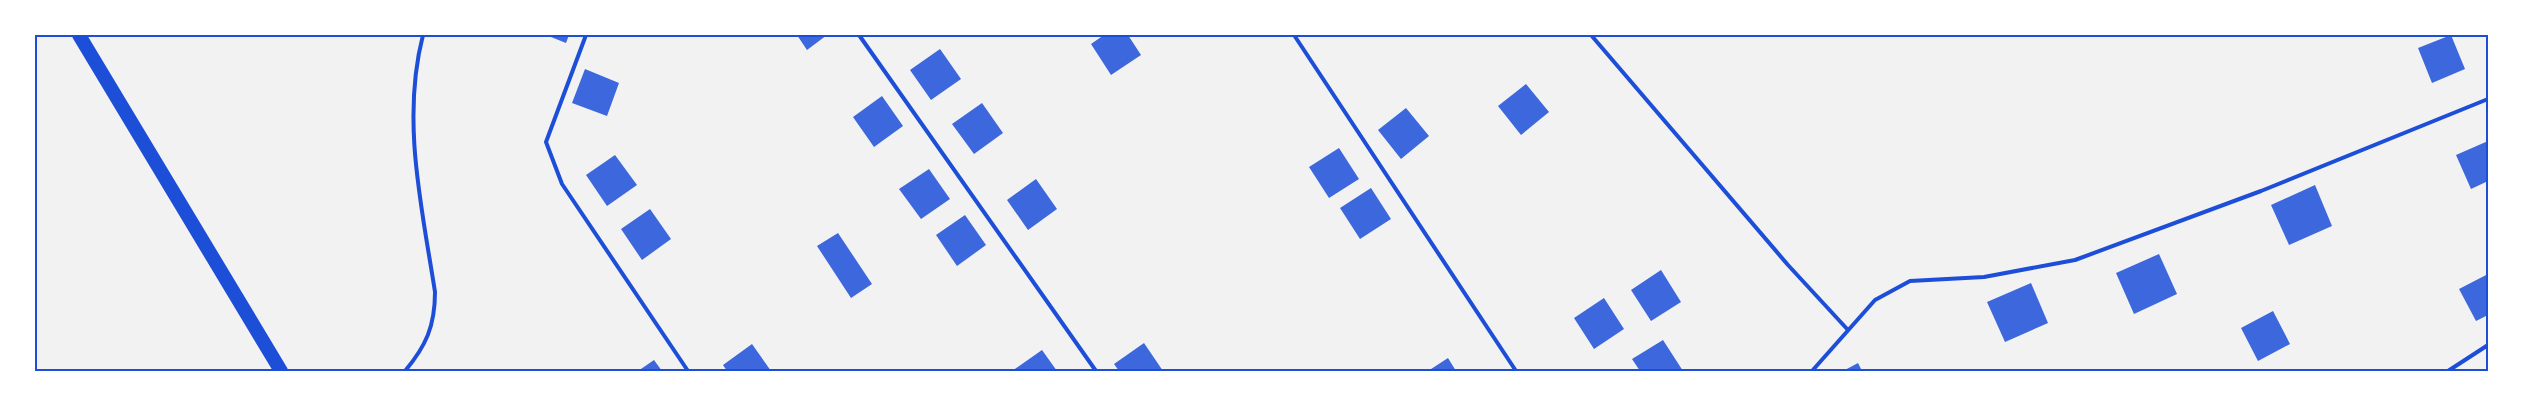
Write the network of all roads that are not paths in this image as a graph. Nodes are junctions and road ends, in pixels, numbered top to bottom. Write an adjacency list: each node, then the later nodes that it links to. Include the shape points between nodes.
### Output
1 (79, 35): 10 (highway)
2 (423, 35): 11 (lane, via 412,105 417,178 435,310 422,350)
3 (586, 35): 12 (lane, via 546,142 562,184)
4 (859, 35): 13 (lane)
5 (1294, 35): 14 (lane)
6 (1591, 35): 8 (lane, via 1788,265)
7 (2488, 99): 8 (lane, via 2261,191 2074,260 1984,276 1910,281 1875,300)
8 (1848, 330): 15 (lane)
9 (2488, 345): 16 (lane)
10 (281, 371)
11 (405, 371)
12 (688, 371)
13 (1096, 371)
14 (1516, 371)
15 (1812, 371)
16 (2448, 371)

